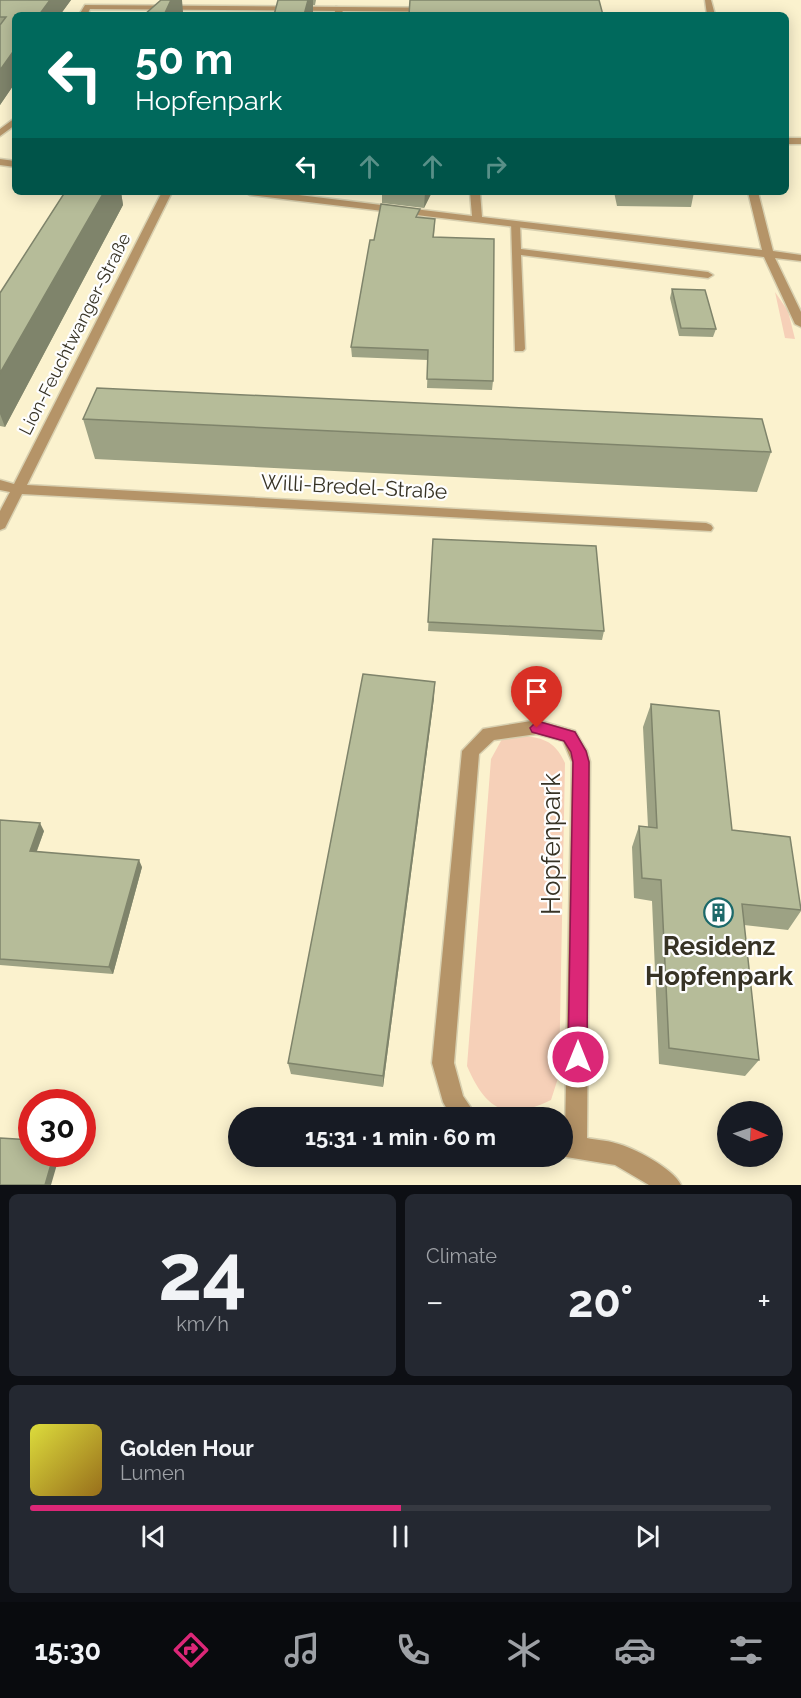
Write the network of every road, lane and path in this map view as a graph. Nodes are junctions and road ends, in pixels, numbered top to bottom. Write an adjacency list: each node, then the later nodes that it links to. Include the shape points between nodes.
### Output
1 (85, 12): 2 (street, via 88,7)
2 (339, 12): 3 (street)
3 (463, 12)
4 (12, 123): 5 (street)
5 (0, 133)
6 (165, 195): 19 (street, Lion-Feuchtwanger-Straße)
7 (275, 195): 10 (street)
8 (475, 195): 10 (street)
9 (754, 195): 13 (street)
10 (477, 219): 11 (street)
11 (515, 223): 12 (street); 13 (street)
12 (516, 251): 15 (street); 17 (street)
13 (768, 254): 14 (street); 16 (street)
14 (801, 258)
15 (708, 275)
16 (801, 324)
17 (519, 349)
18 (0, 485): 19 (street, Willi-Bredel-Straße)
19 (18, 489): 20 (street, Lion-Feuchtwanger-Straße); 21 (street, Willi-Bredel-Straße)
20 (0, 525)
21 (706, 528)
22 (458, 1107): 23 (street, Hopfenpark, via 443,1063 471,751 489,734 537,728 569,736 581,762)
23 (570, 1107)
24 (573, 1148): 25 (street, Hopfenpark, via 616,1154)
25 (669, 1185)

